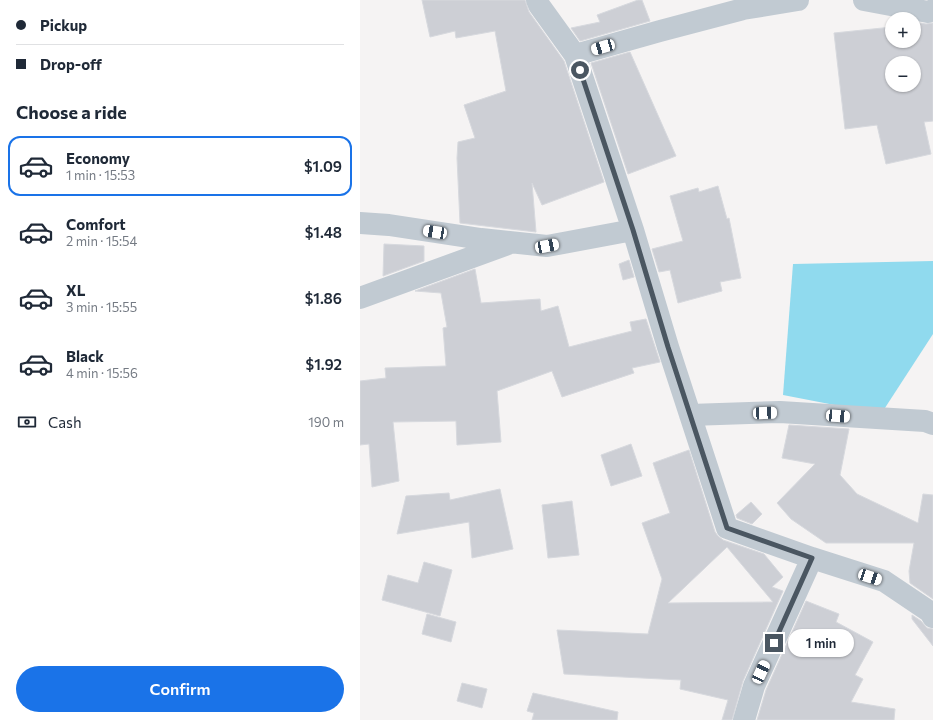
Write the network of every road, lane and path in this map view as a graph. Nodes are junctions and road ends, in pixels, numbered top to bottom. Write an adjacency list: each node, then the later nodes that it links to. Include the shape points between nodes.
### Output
1 (798, 0): 5 (street, via 743,9)
2 (864, 0): 4 (street, via 928,12)
3 (542, 2): 5 (street)
4 (933, 10)
5 (575, 55): 7 (street)
6 (360, 223): 8 (street)
7 (633, 230): 8 (street, via 547,246); 10 (street)
8 (512, 243): 9 (street)
9 (360, 298)
10 (690, 415): 11 (street, via 780,412 926,421); 12 (street, via 727,528)
11 (933, 424)
12 (812, 558): 13 (street, via 884,581); 14 (street, via 754,686)
13 (932, 614)
14 (744, 720)

